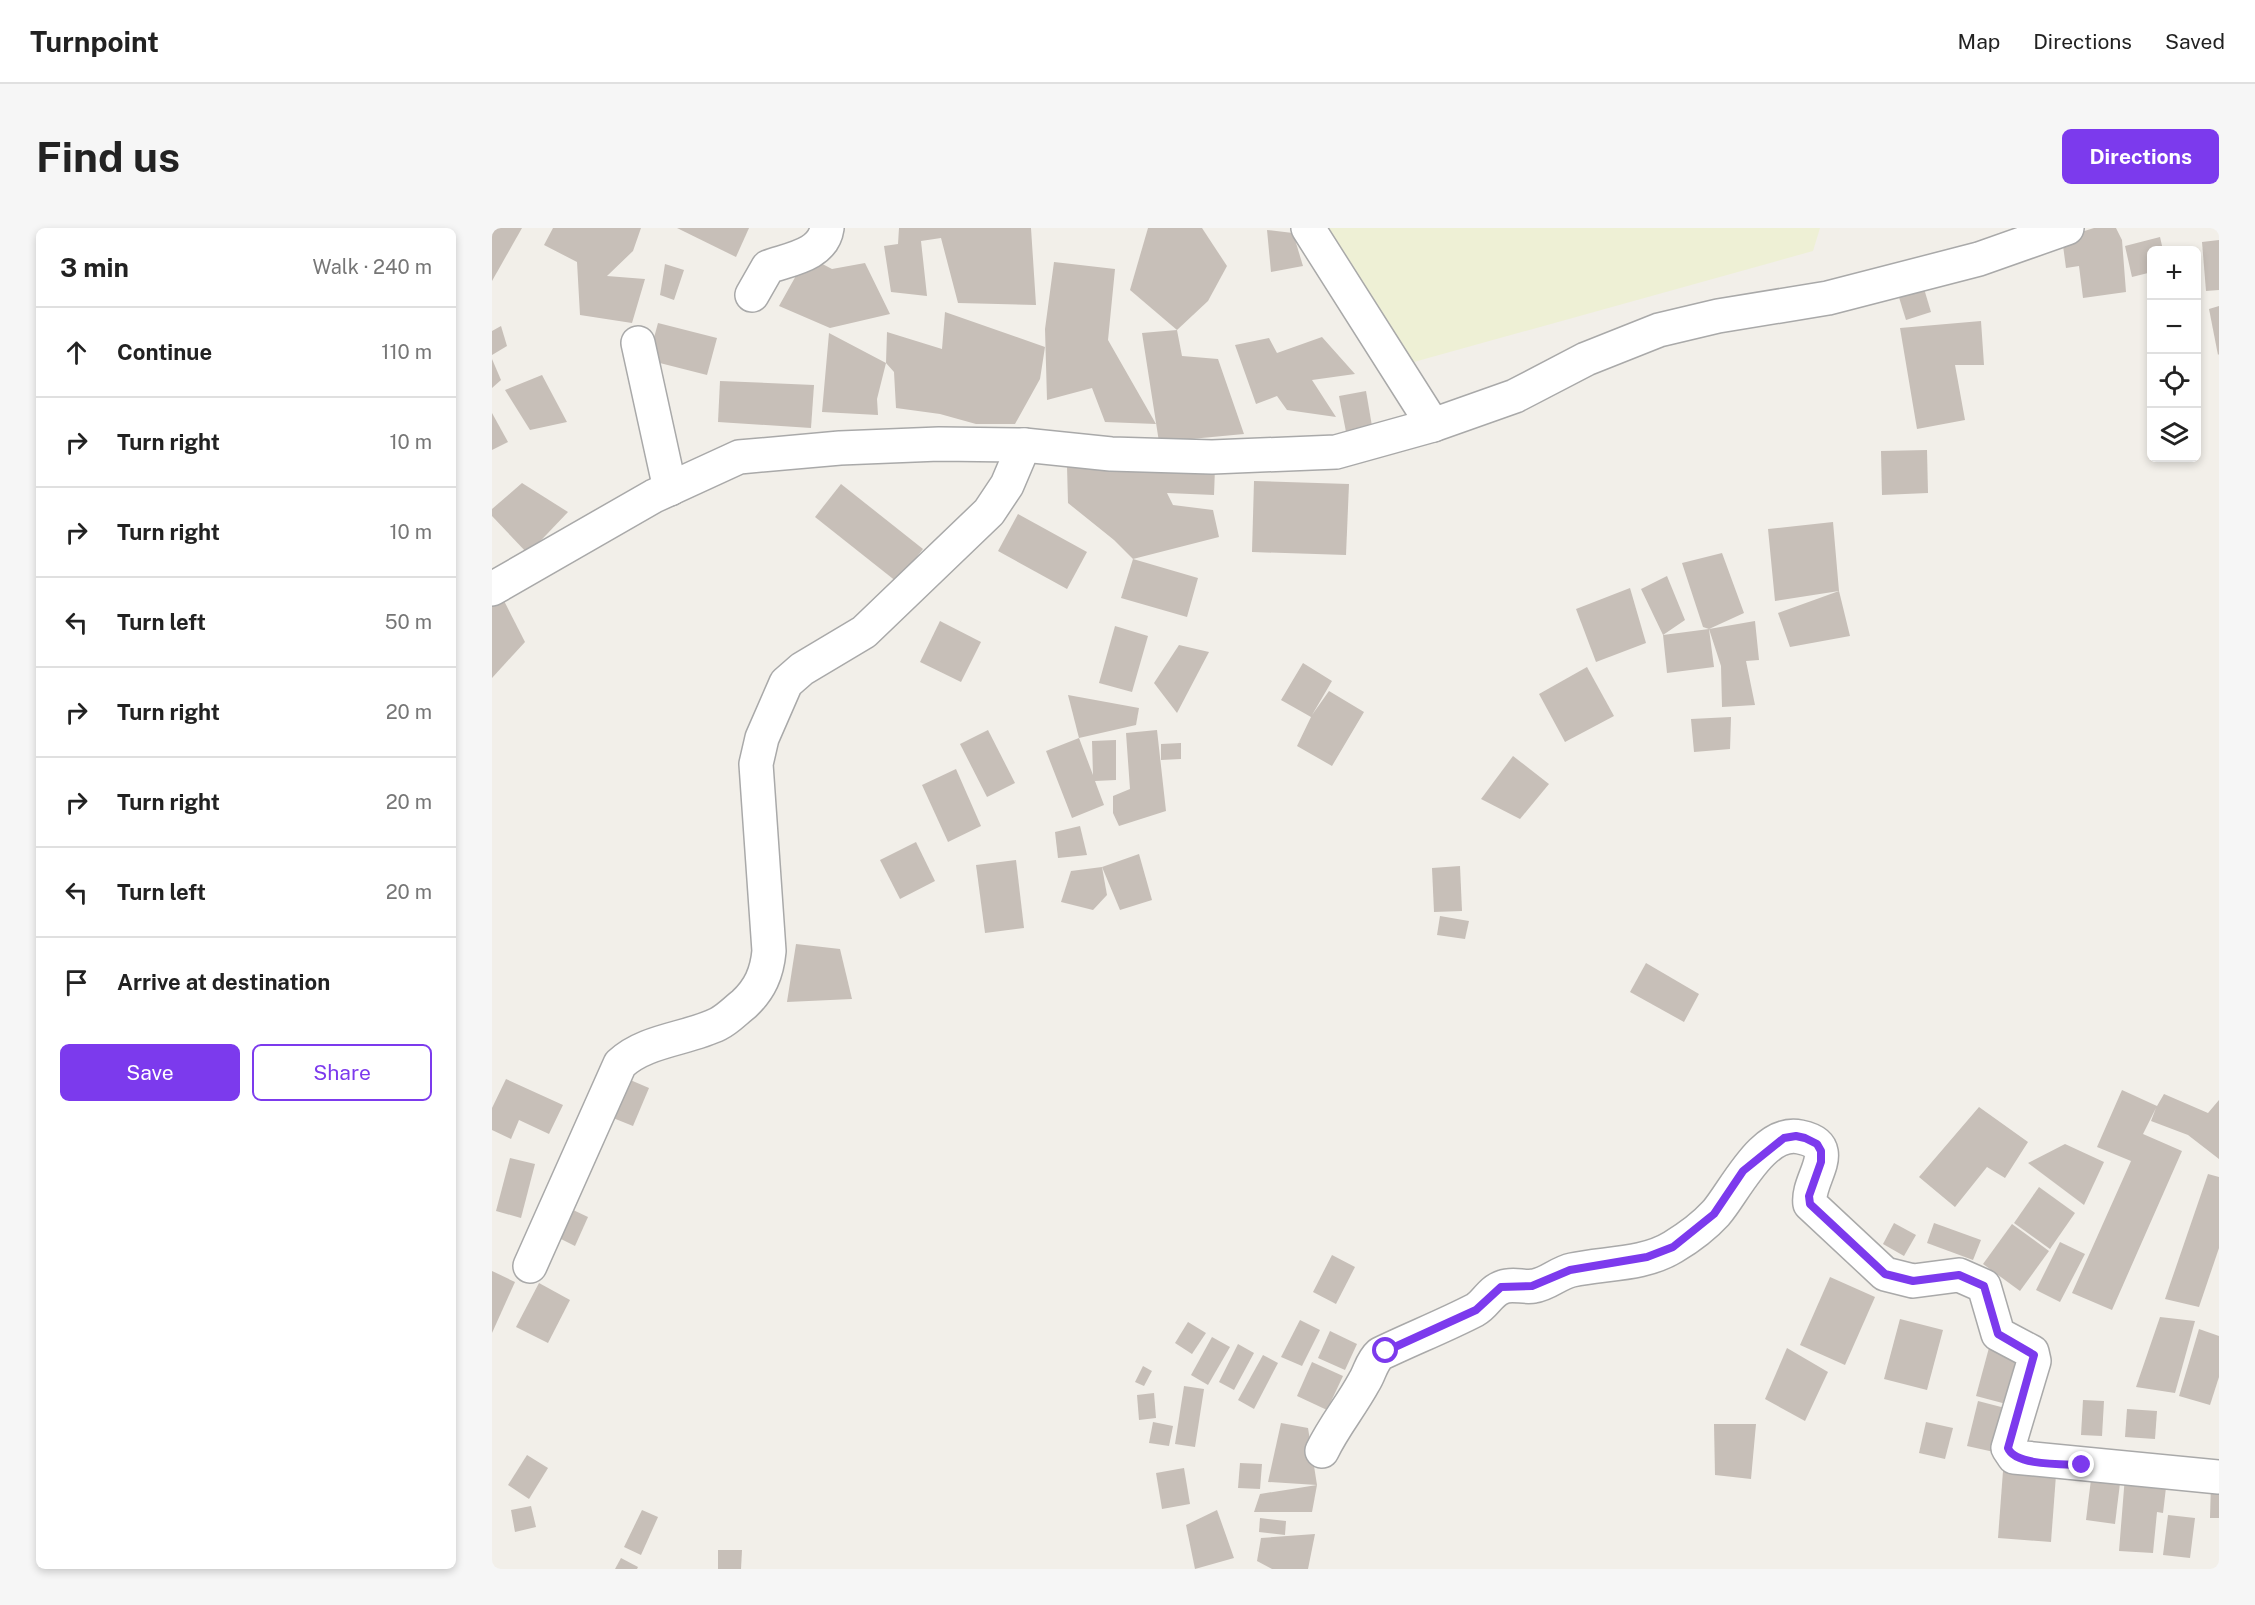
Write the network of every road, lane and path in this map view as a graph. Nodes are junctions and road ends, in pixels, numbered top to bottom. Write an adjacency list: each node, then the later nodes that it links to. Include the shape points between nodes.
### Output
1 (827, 228): 4 (street, via 817,249 768,267)
2 (1308, 228): 6 (street)
3 (2067, 228): 6 (street, via 1979,259 1828,298 1659,330 1586,359 1515,396)
4 (752, 295)
5 (638, 343): 8 (street)
6 (1433, 425): 7 (street, via 1336,452 1280,456 1212,458)
7 (1024, 446): 8 (street, via 939,444 739,457); 10 (street, via 1007,485 989,512 864,632 793,675 781,691 756,764 769,951 759,988 728,1018 635,1053 620,1064)
8 (670, 489): 9 (street)
9 (492, 589)
10 (530, 1266)
11 (1322, 1450): 12 (street, via 1380,1354 1476,1310 1501,1287 1532,1286 1570,1270 1647,1257 1673,1247 1714,1214 1754,1161 1784,1138 1796,1136 1817,1144 1821,1151 1810,1204 1877,1269 1905,1280 1959,1275 1984,1286 1998,1334 2034,1355 2008,1448 2014,1457)
12 (2219, 1477)

